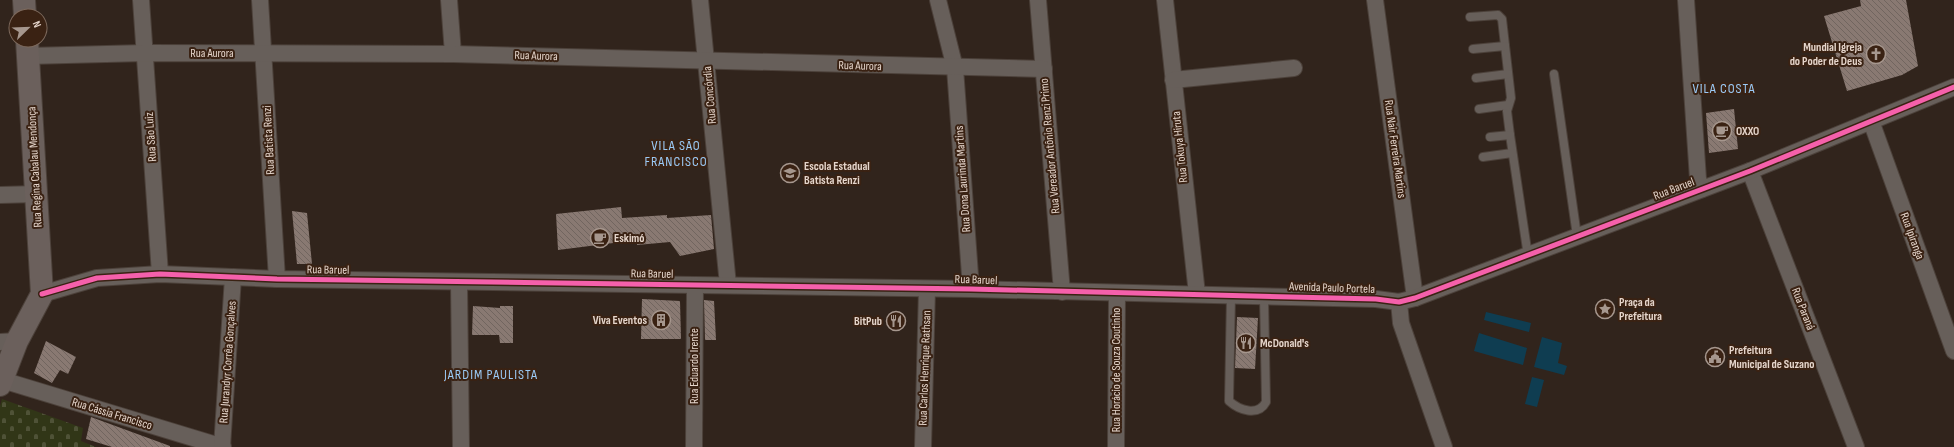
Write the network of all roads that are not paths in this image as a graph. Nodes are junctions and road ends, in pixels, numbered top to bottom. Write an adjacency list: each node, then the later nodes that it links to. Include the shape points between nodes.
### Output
1 (141, 0): 14 (street, Rua São Luiz)
2 (260, 0): 15 (street, Rua Batista Renzi)
3 (449, 0): 16 (street)
4 (700, 0): 17 (street, Rua Concórdia)
5 (938, 0): 18 (street, Rua Dona Laurinda Martins)
6 (1038, 0): 20 (street, Rua Vereador Antônio Renzi Primo)
7 (1165, 0): 24 (street, Rua Tokuya Hiruta)
8 (1374, 0): 53 (street, Rua Nair Ferreira Martins)
9 (1686, 0): 34 (street, via 1698,179)
10 (1470, 17): 11 (lane, via 1501,16)
11 (1505, 46): 13 (lane); 21 (lane)
12 (28, 48): 14 (street, Rua Aurora); 35 (main road, Rua Regina Cabalau Mendonça)
13 (1473, 49)
14 (145, 53): 15 (street, Rua Aurora); 39 (street, Rua São Luiz)
15 (264, 53): 16 (street, Rua Aurora); 41 (street, Rua Batista Renzi)
16 (453, 54): 17 (street, Rua Aurora)
17 (708, 61): 18 (street, Rua Aurora); 44 (street, Rua Concórdia)
18 (955, 68): 20 (street, Rua Aurora); 46 (street, Rua Dona Laurinda Martins)
19 (1294, 68): 24 (street)
20 (1044, 69): 47 (street, Rua Vereador Antônio Renzi Primo)
21 (1508, 74): 23 (lane); 26 (lane, via 1511,98)
22 (1554, 74): 37 (lane)
23 (1476, 78)
24 (1173, 80): 50 (street, Rua Tokuya Hiruta)
25 (1954, 87): 28 (street, Rua Baruel)
26 (1508, 105): 27 (lane); 29 (lane)
27 (1479, 109)
28 (1871, 121): 33 (street, Rua Baruel); 56 (street, Rua Ipiranga)
29 (1510, 135): 30 (lane); 31 (lane)
30 (1490, 137)
31 (1512, 153): 32 (lane); 38 (lane)
32 (1483, 157)
33 (1750, 171): 34 (street, Rua Baruel); 64 (street, Rua Paraná)
34 (1702, 189): 37 (street, Rua Baruel)
35 (37, 194): 36 (street); 48 (main road, Rua Regina Cabalau Mendonça)
36 (0, 195)
37 (1577, 236): 38 (street, Rua Baruel)
38 (1528, 256): 53 (street, Rua Baruel)
39 (160, 274): 40 (street, Rua Baruel); 48 (street, Rua Baruel, via 97,278)
40 (233, 277): 41 (street, Rua Baruel); 58 (street, Rua Jurandyr Corrêa Gonçalves)
41 (277, 279): 42 (street, Rua Baruel)
42 (459, 282): 43 (street, Rua Baruel); 59 (street)
43 (695, 285): 44 (street, Rua Baruel); 60 (street, Rua Eduardo Irente)
44 (728, 285): 45 (street, Rua Baruel)
45 (927, 289): 46 (street, Rua Baruel); 61 (street, Rua Carlos Henrique Rathsan)
46 (971, 289): 47 (street, Rua Baruel)
47 (1062, 292): 49 (street, Rua Baruel)
48 (42, 294): 55 (main road)
49 (1116, 294): 50 (street, Rua Baruel); 62 (street, Rua Horácio de Souza Coutinho)
50 (1197, 294): 51 (street, Rua Baruel)
51 (1231, 295): 52 (street, Rua Baruel); 52 (lane, via 1229,401 1236,408 1257,411 1263,408 1266,402)
52 (1264, 297): 54 (street, Avenida Paulo Portela, via 1376,299)
53 (1415, 298): 54 (street, Rua Baruel)
54 (1399, 302): 63 (street, via 1401,323)
55 (8, 342): 57 (main road)
56 (1954, 351)
57 (1, 382): 58 (street, Rua Cássia Francisco)
58 (222, 447)
59 (461, 447)
60 (694, 447)
61 (923, 447)
62 (1116, 447)
63 (1444, 447)
64 (1856, 447)

